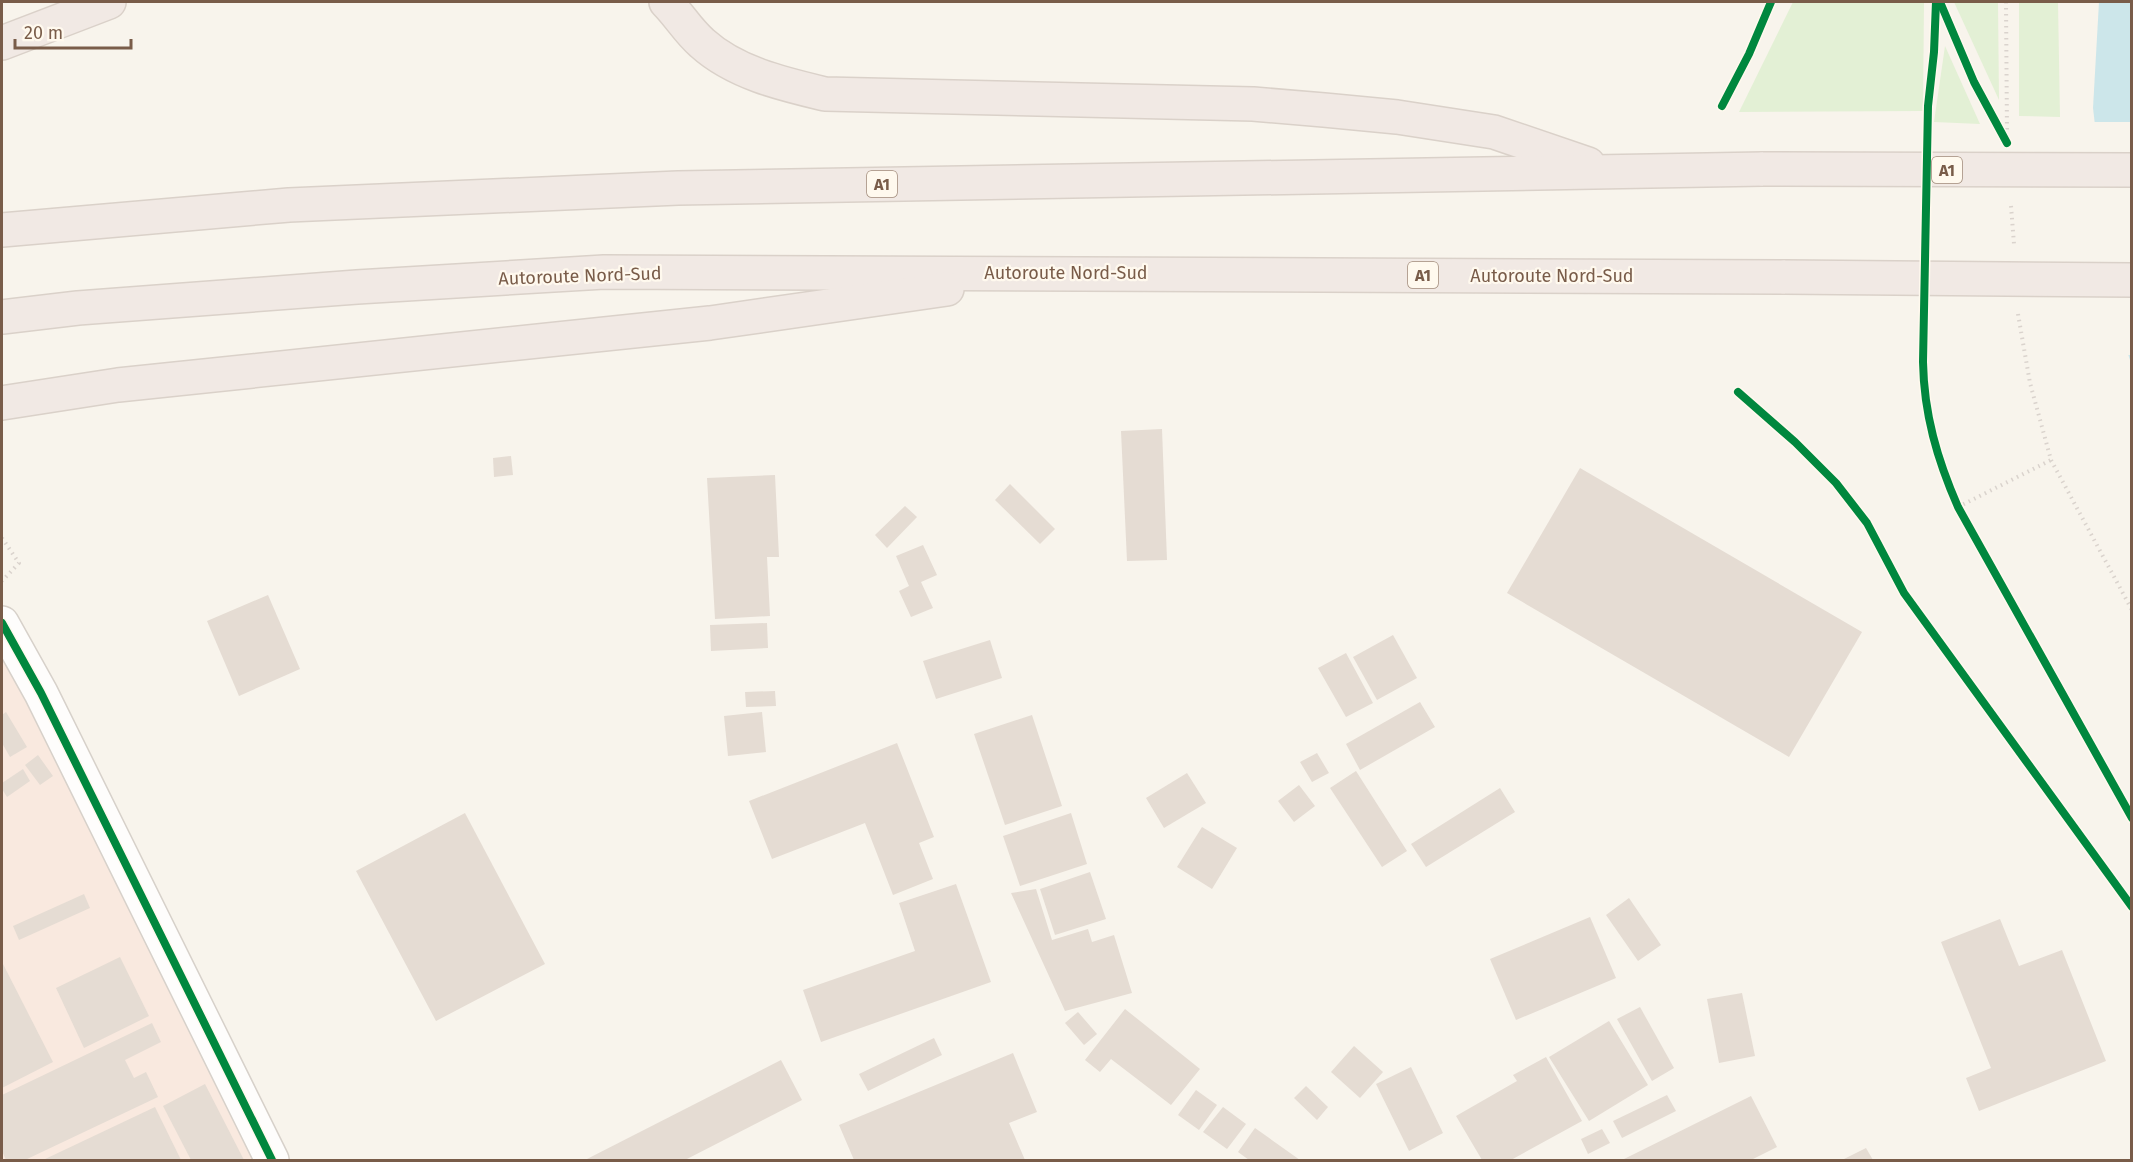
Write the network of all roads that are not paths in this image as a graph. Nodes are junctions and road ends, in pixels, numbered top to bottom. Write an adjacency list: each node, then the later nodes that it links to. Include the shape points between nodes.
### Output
1 (109, 2): 3 (highway)
2 (666, 2): 5 (highway, via 697,38 723,60 785,85 825,94 1253,104 1397,117 1494,132)
3 (2, 43)
4 (2132, 170): 5 (highway, A1, bridge)
5 (1610, 172): 6 (highway, A1, via 678,188 289,205)
6 (2, 230)
7 (1062, 273): 8 (highway, Autoroute Nord-Sud / A1, bridge); 9 (highway, Autoroute Nord-Sud / A1, via 604,272 78,308); 10 (highway, via 710,323 118,384)
8 (2132, 280)
9 (2, 317)
10 (2, 403)
11 (2, 623): 12 (street, via 41,693)
12 (272, 1161)

